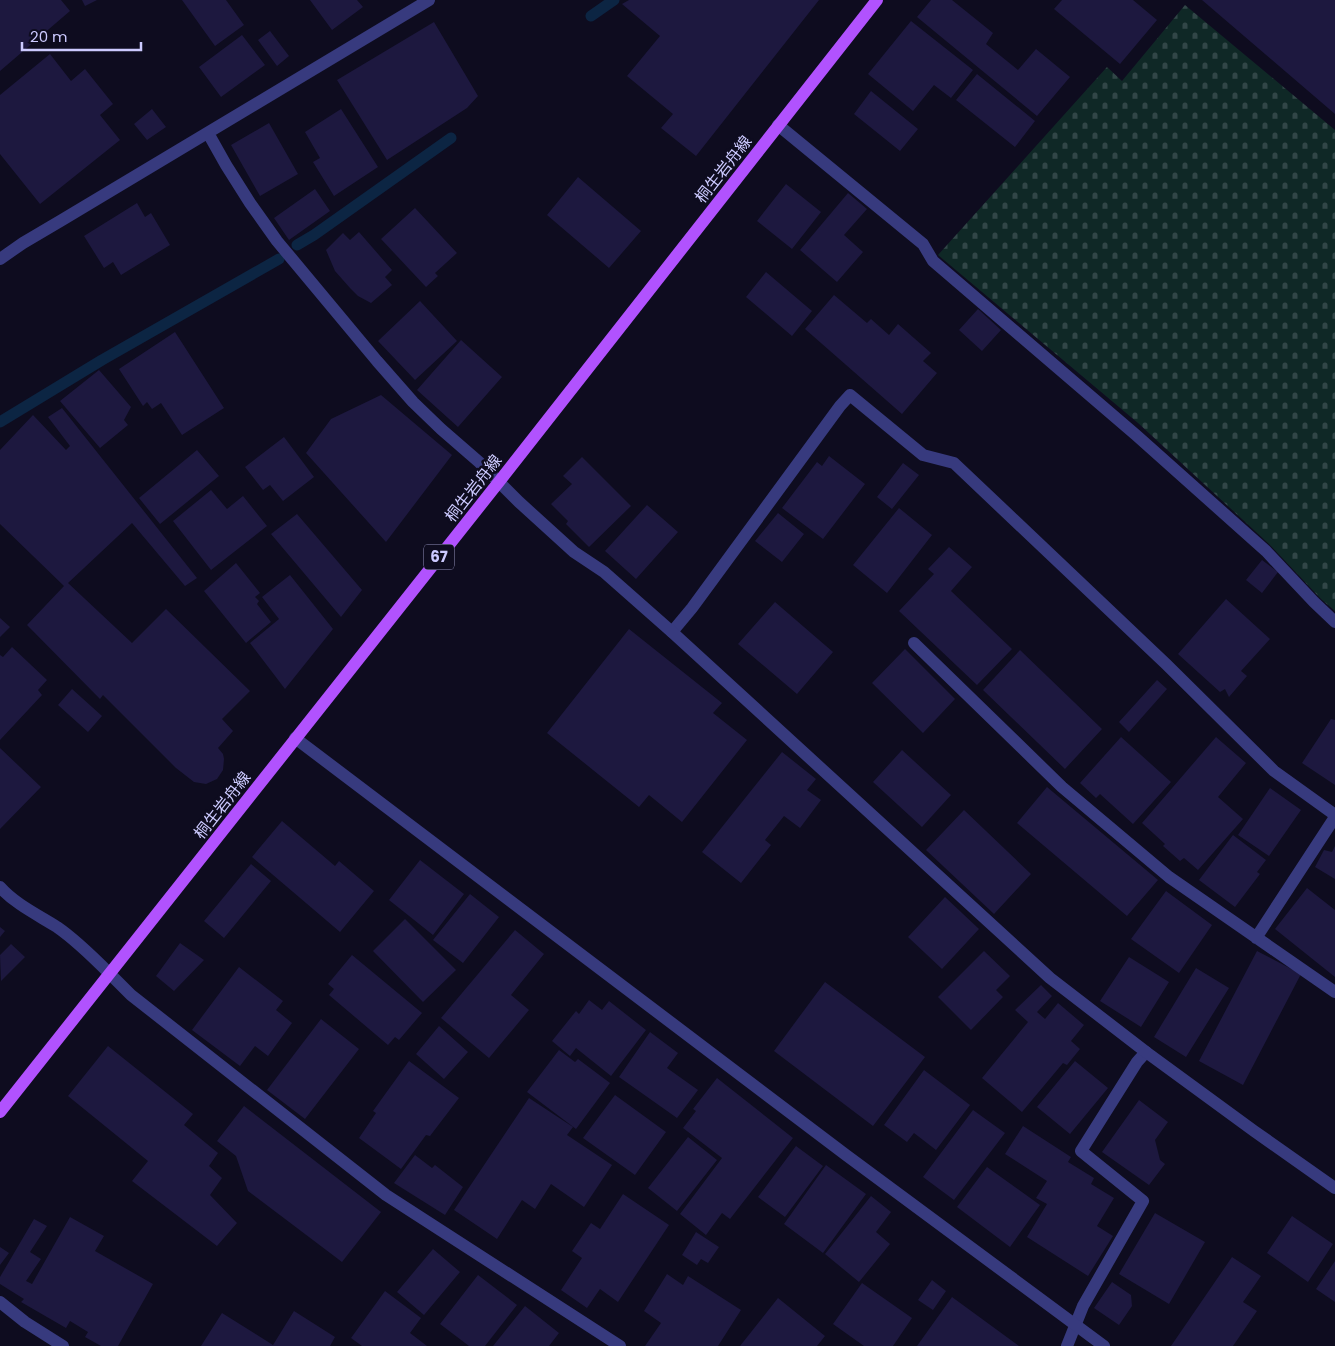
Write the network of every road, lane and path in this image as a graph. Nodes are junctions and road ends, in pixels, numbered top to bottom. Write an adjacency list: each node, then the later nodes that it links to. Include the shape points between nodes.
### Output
1 (429, 0): 4 (street)
2 (877, 0): 3 (main road, 桐生岩舟線 / 67)
3 (778, 125): 6 (main road, 桐生岩舟線 / 67); 7 (street, via 923,244 933,261 1266,551)
4 (208, 133): 5 (street); 6 (street, via 277,241 413,402)
5 (0, 259)
6 (498, 483): 8 (street, via 574,552 604,572); 10 (main road, 桐生岩舟線 / 67)
7 (1335, 622)
8 (672, 632): 11 (street, via 850,396 923,454 954,463 1274,771); 16 (street, via 1050,978)
9 (914, 643): 13 (street, via 1062,787 1169,877)
10 (296, 738): 14 (main road, 桐生岩舟線 / 67); 20 (street)
11 (1335, 816): 13 (street)
12 (0, 887): 14 (street, via 58,928)
13 (1256, 938): 15 (street)
14 (109, 973): 17 (main road, 桐生岩舟線 / 67); 22 (street, via 131,995 386,1195)
15 (1335, 992)
16 (1146, 1052): 18 (street); 20 (street, via 1082,1151 1143,1201)
17 (0, 1112)
18 (1335, 1188)
19 (0, 1302): 21 (street)
20 (1075, 1325): 23 (street); 24 (street)
21 (63, 1346)
22 (620, 1346)
23 (1067, 1346)
24 (1104, 1346)

